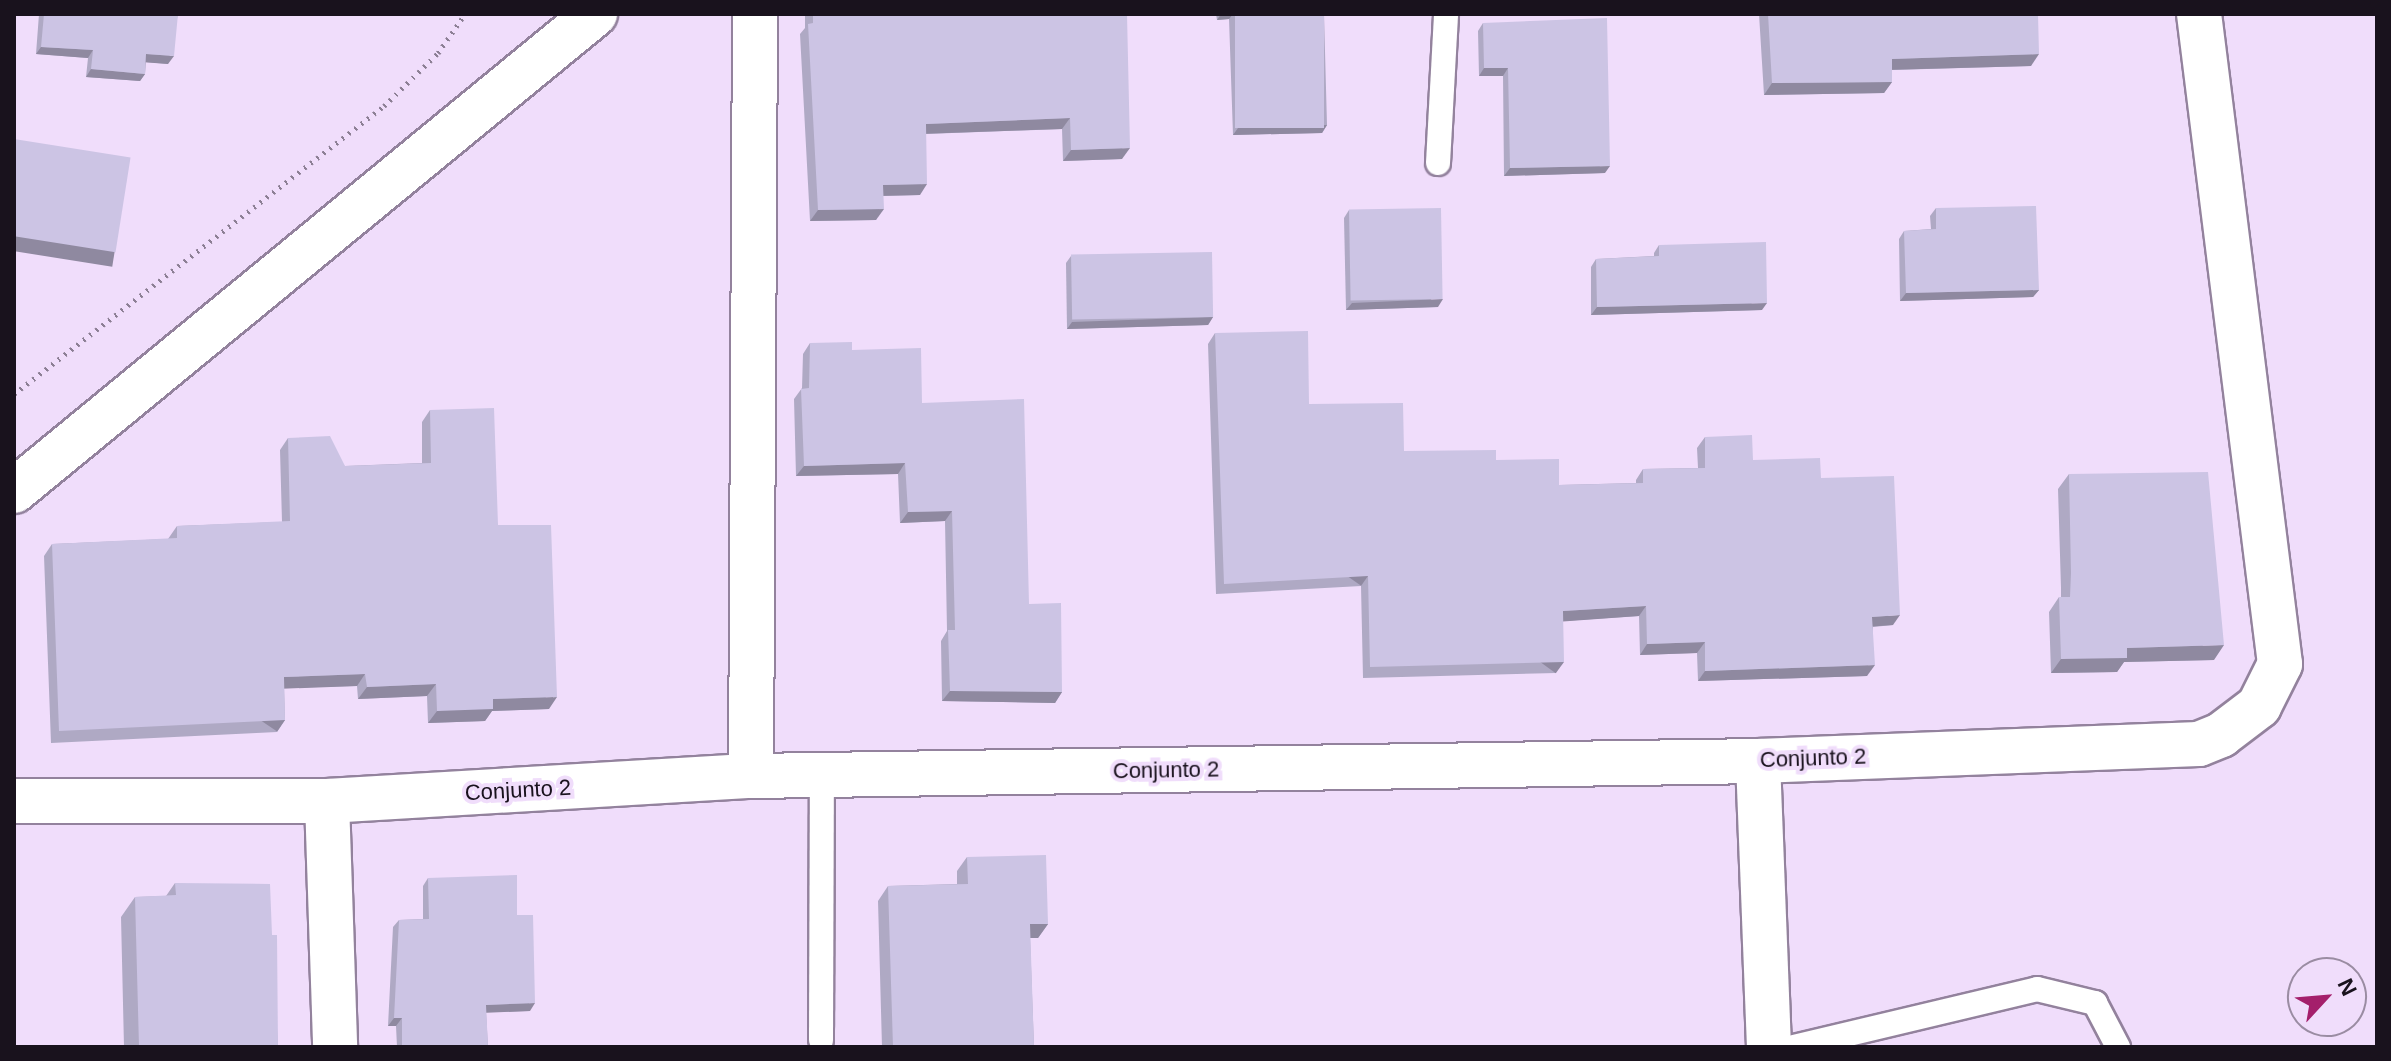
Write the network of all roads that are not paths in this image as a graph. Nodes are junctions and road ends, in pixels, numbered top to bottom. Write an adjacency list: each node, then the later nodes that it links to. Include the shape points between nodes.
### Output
1 (595, 14): 6 (street)
2 (755, 14): 8 (street)
3 (1446, 14): 5 (lane)
4 (2199, 14): 7 (street, Conjunto 2, via 2280,664 2259,706 2221,735 2199,744)
5 (1438, 163)
6 (14, 491)
7 (1758, 761): 9 (street, Conjunto 2); 14 (street)
8 (751, 776): 9 (street, Conjunto 2); 11 (street, Conjunto 2)
9 (822, 776): 12 (lane)
10 (14, 801): 11 (street, Conjunto 2)
11 (327, 801): 13 (street)
12 (821, 1040)
13 (335, 1047)
14 (1769, 1047)
15 (1794, 1047): 16 (lane, via 2037,989 2095,1003)
16 (2118, 1047)

